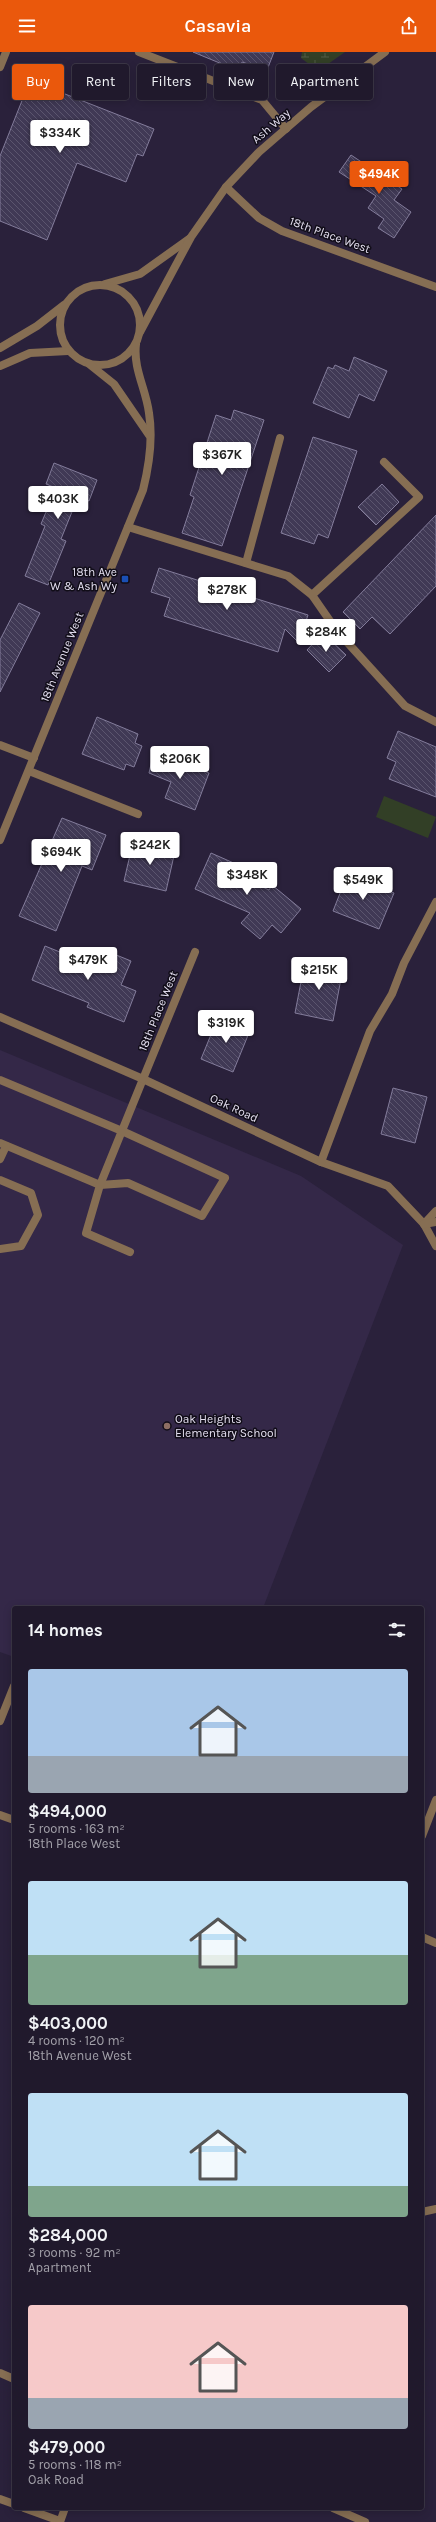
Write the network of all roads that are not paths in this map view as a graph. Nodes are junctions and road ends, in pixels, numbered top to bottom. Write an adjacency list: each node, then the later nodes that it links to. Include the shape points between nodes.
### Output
1 (6, 52): 4 (street)
2 (139, 52): 5 (street, via 262,100)
3 (384, 52): 5 (street, Ash Way)
4 (0, 67)
5 (286, 129): 6 (street, Ash Way, via 259,152)
6 (226, 187): 7 (street, Ash Way); 9 (street, 18th Place West, via 259,218 282,231)
7 (191, 237): 8 (street, Ash Way, via 140,274); 11 (street, Ash Way)
8 (100, 285): 10 (street, via 87,287 76,293); 11 (street, via 114,287 133,300 138,309)
9 (436, 287)
10 (68, 302): 13 (street, via 37,326); 14 (street, via 61,314 59,328)
11 (140, 332): 12 (street)
12 (136, 344): 15 (street, via 127,355 116,362 103,366); 17 (street, 18th Avenue West, via 135,363 150,413)
13 (0, 348)
14 (68, 351): 15 (street, via 75,358); 16 (street, via 30,353)
15 (89, 364): 17 (street, via 114,384)
16 (0, 366)
17 (149, 435): 20 (street, 18th Avenue West, via 147,474)
18 (280, 438): 21 (street)
19 (384, 462): 22 (street, via 419,497)
20 (128, 527): 21 (street); 25 (street, 18th Avenue West)
21 (246, 563): 22 (street, via 288,576)
22 (312, 595): 23 (street, via 337,631 405,706)
23 (436, 722)
24 (0, 745): 25 (street)
25 (34, 758): 26 (street, 18th Avenue West)
26 (29, 771): 27 (street); 28 (street, 18th Avenue West)
27 (138, 814)
28 (0, 840)
29 (436, 902): 37 (street, via 404,963 392,994 370,1030)
30 (195, 952): 32 (street, 18th Place West)
31 (0, 1017): 32 (street, Oak Road)
32 (143, 1079): 34 (street, 18th Place West); 37 (street, Oak Road)
33 (0, 1080): 34 (street)
34 (122, 1131): 39 (street, 18th Place West); 39 (street, via 225,1178 202,1216 128,1183)
35 (3, 1144): 36 (street); 39 (street)
36 (0, 1159)
37 (320, 1162): 42 (street, Oak Road, via 388,1186)
38 (0, 1180): 44 (street, via 31,1193 38,1215 22,1246)
39 (100, 1185): 45 (street, 18th Place West, via 86,1233)
40 (436, 1211): 42 (street)
41 (436, 1222): 42 (street)
42 (424, 1224): 43 (street, Oak Road)
43 (436, 1246)
44 (0, 1249)
45 (130, 1252)
46 (12, 1691): 47 (street)
47 (0, 1721)
48 (436, 1800): 51 (street)
49 (0, 1815): 50 (street)
50 (12, 1819)
51 (424, 1831)
52 (424, 1938): 53 (street)
53 (436, 1943)
54 (436, 2209): 55 (street)
55 (424, 2212)
56 (0, 2373): 57 (street)
57 (12, 2378)
58 (0, 2499): 59 (street)
59 (12, 2503)
60 (29, 2510): 63 (street)
61 (64, 2510): 63 (street)
62 (338, 2510): 64 (street)
63 (60, 2522)
64 (365, 2522)

